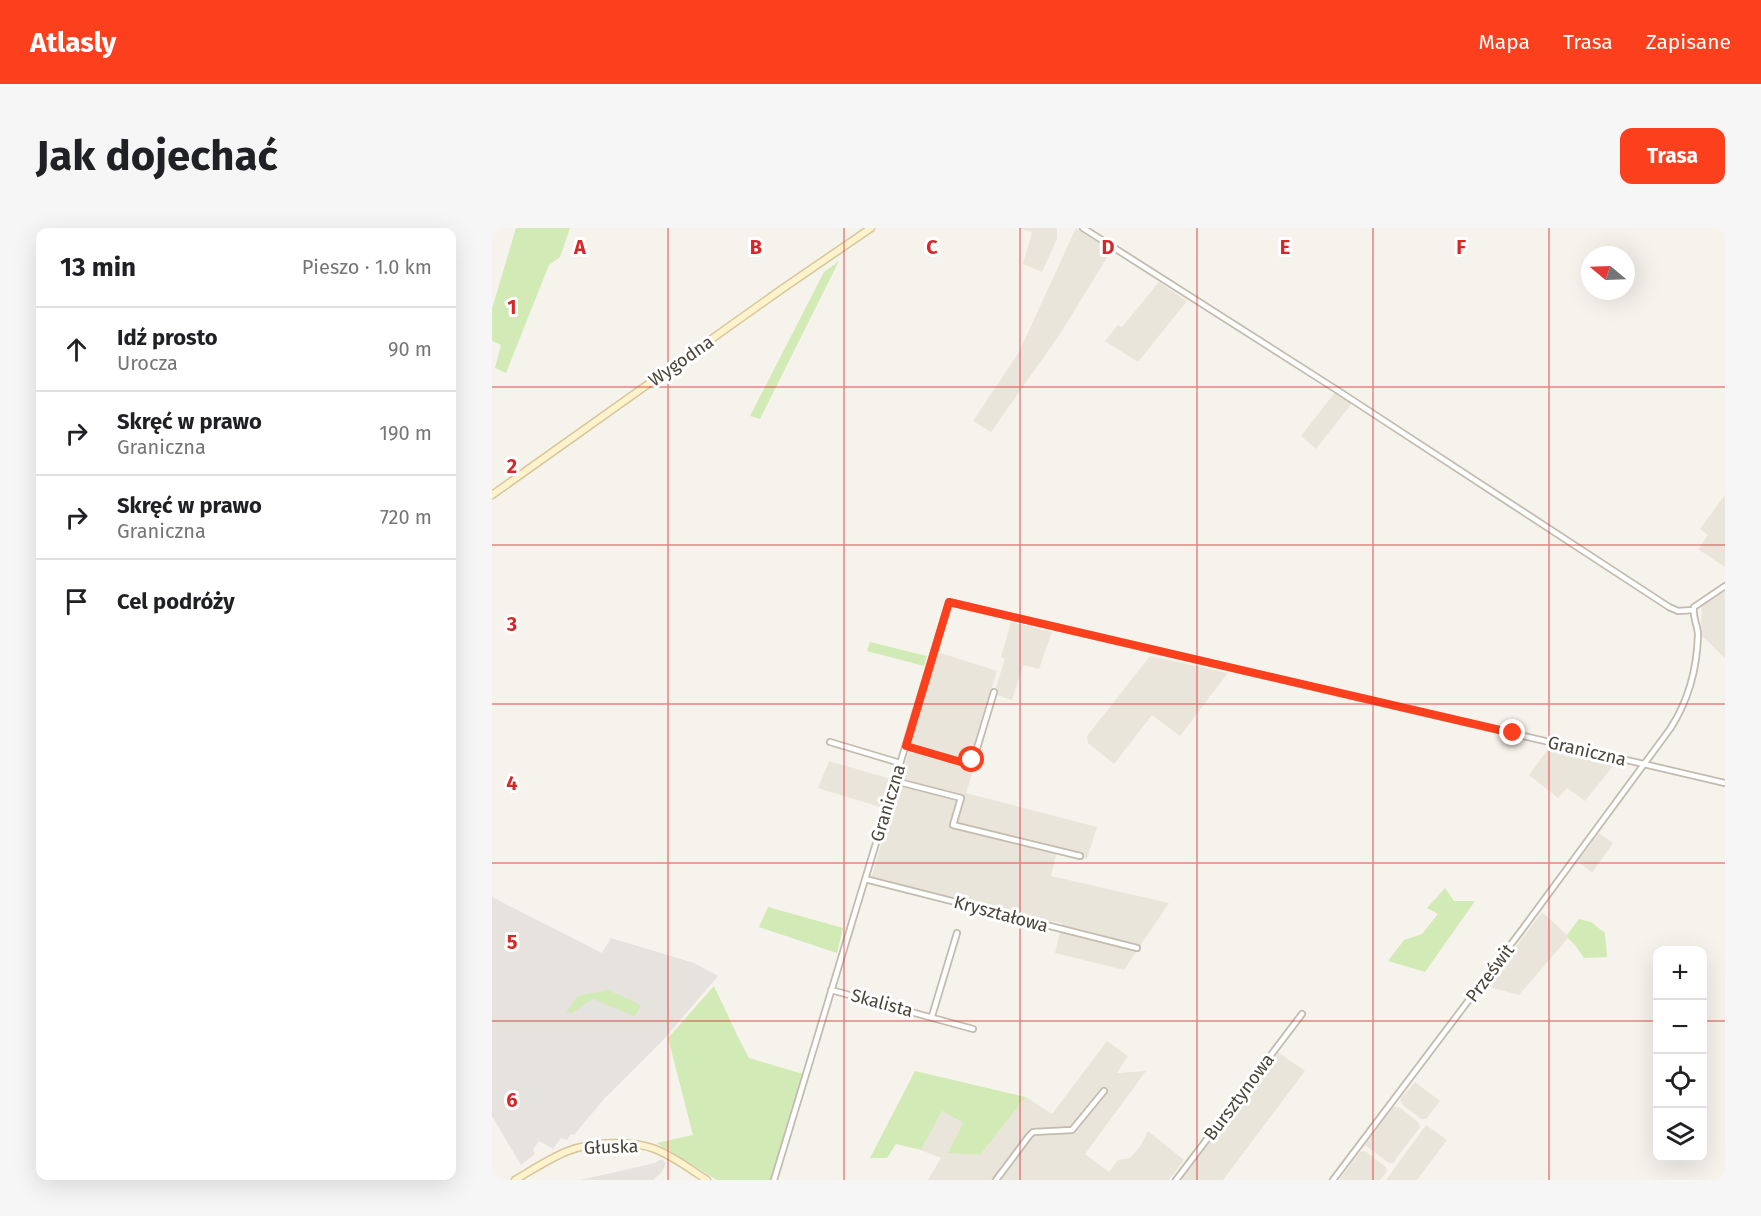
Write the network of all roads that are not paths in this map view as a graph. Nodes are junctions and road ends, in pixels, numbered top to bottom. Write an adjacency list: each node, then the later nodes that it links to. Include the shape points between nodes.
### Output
1 (871, 228): 3 (street, Wygodna)
2 (1083, 228): 5 (street, via 1669,607)
3 (492, 495)
4 (1725, 586): 5 (street)
5 (1693, 610): 10 (street, Prześwit, via 1698,636 1690,688 1675,722)
6 (994, 692): 8 (street, via 975,755 967,762)
7 (830, 742): 9 (street)
8 (906, 746): 9 (street, Graniczna); 10 (street, Graniczna, via 949,602)
9 (900, 763): 11 (street, Graniczna)
10 (1645, 765): 12 (street, Graniczna); 27 (street, Prześwit)
11 (895, 781): 13 (street, via 961,798 953,825); 14 (street, Graniczna)
12 (1725, 783)
13 (1080, 856)
14 (865, 879): 16 (street, Kryształowa); 17 (street, Graniczna)
15 (957, 933): 19 (street, Skalista)
16 (1137, 948)
17 (831, 990): 19 (street, Skalista); 24 (street, Graniczna)
18 (1302, 1014): 26 (street, Bursztynowa)
19 (932, 1016): 20 (street, Skalista)
20 (973, 1029)
21 (1104, 1091): 25 (street, via 1072,1130 1033,1132)
22 (515, 1180): 23 (street, Głuska, via 572,1149 626,1143 659,1150)
23 (707, 1180)
24 (774, 1180)
25 (996, 1180)
26 (1176, 1180)
27 (1333, 1180)

